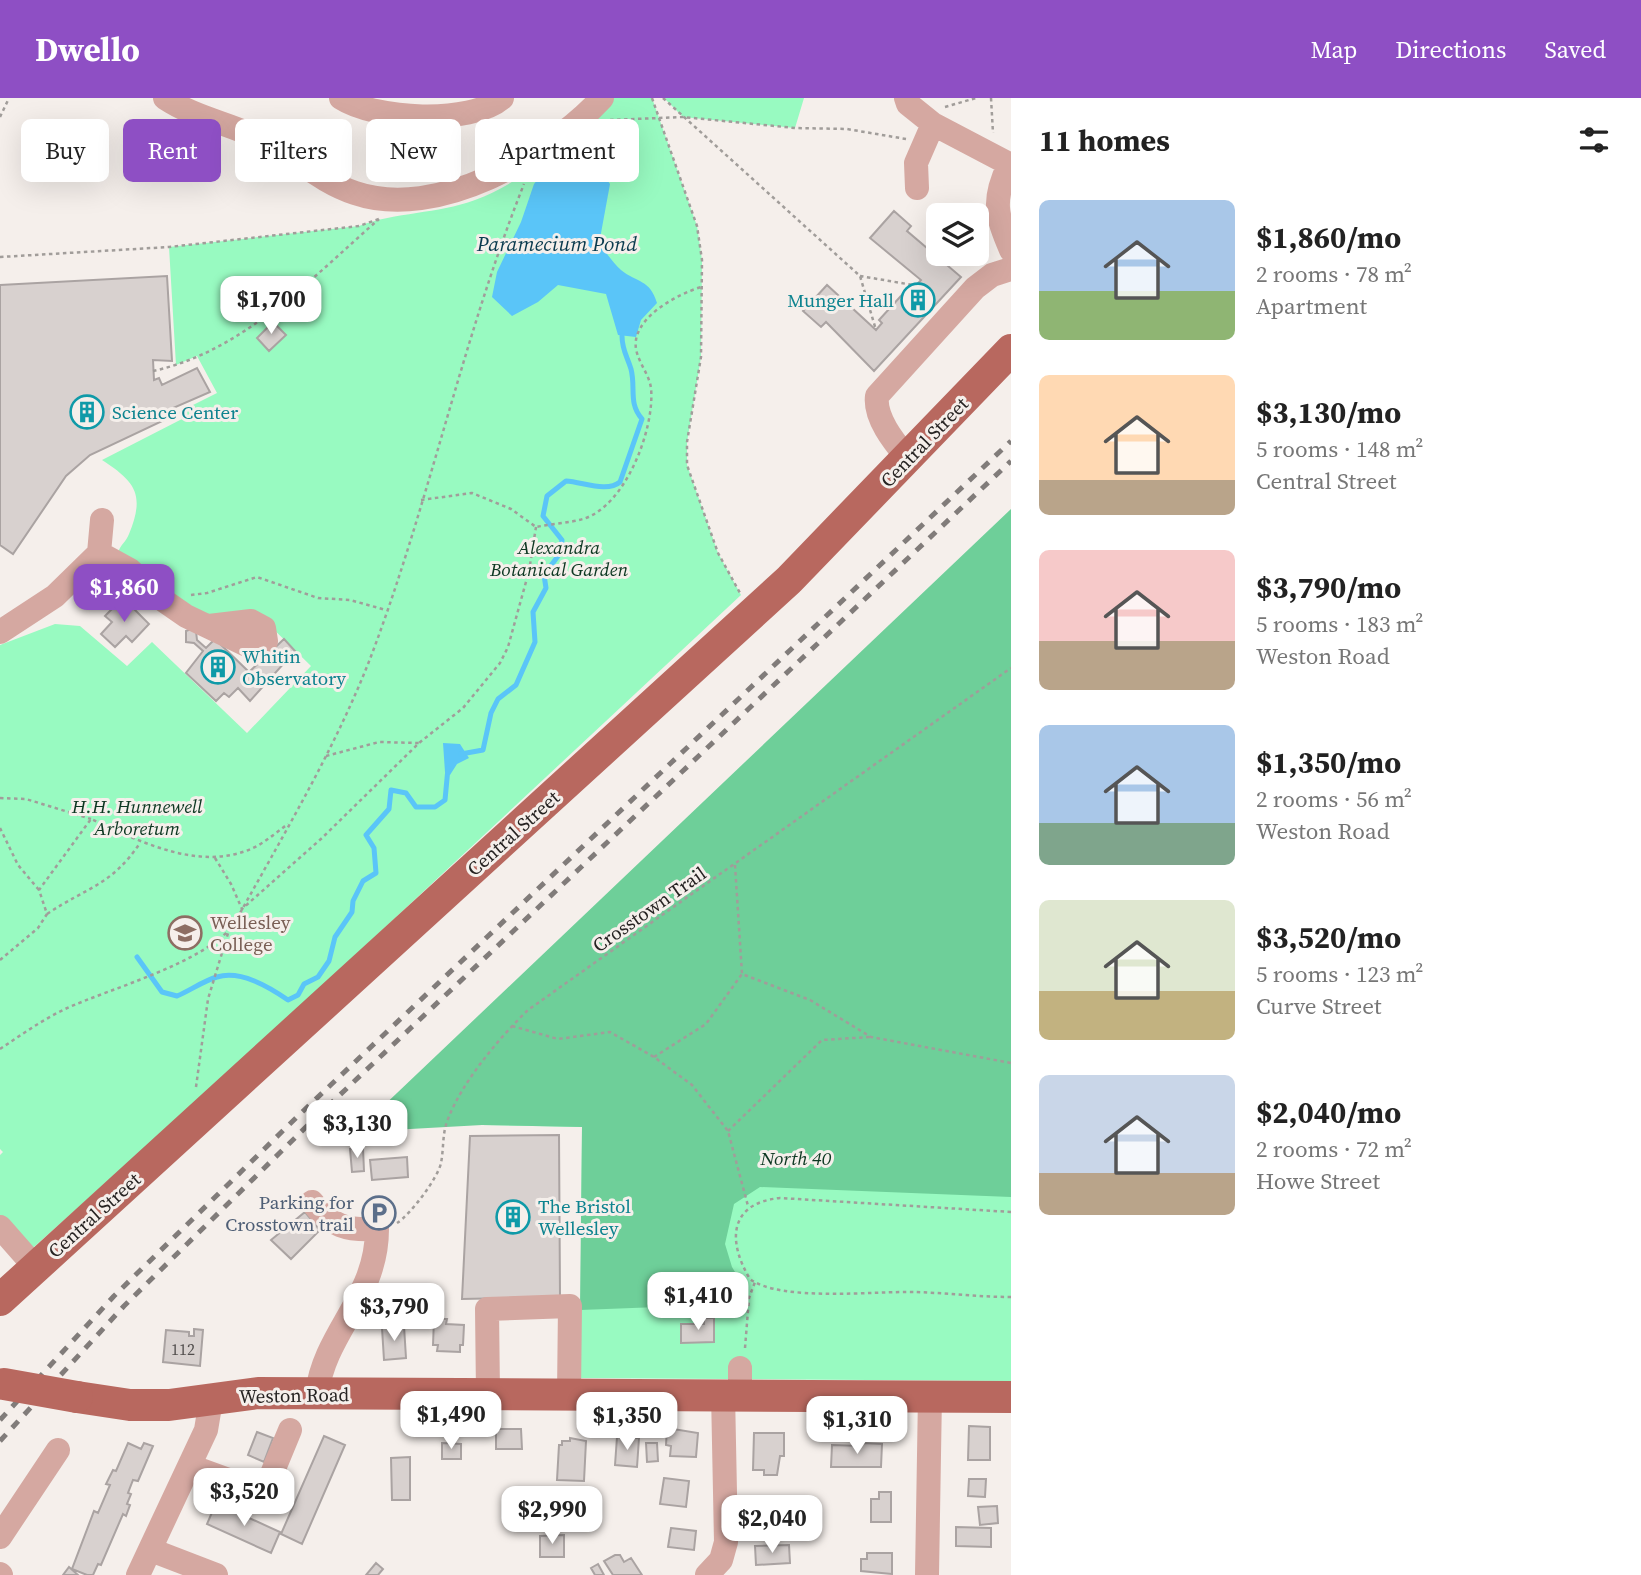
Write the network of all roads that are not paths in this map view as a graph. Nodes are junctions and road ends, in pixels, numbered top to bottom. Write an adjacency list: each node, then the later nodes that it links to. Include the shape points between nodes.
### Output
1 (165, 98): 4 (street, via 181,109 247,132 335,184 374,198 417,198 463,189 500,173)
2 (341, 98): 3 (street, via 375,111 455,117)
3 (502, 98)
4 (602, 98)
5 (906, 98): 6 (street)
6 (927, 128): 7 (street); 8 (street, via 916,163)
7 (1006, 163): 9 (street, via 997,199 998,220)
8 (917, 188)
9 (1011, 250)
10 (1011, 269): 12 (street, via 992,275 975,288 877,396 877,408 890,436)
11 (1011, 349): 12 (main road, Central Street)
12 (908, 459): 19 (main road, Central Street, via 715,650)
13 (102, 520): 14 (street)
14 (99, 553): 15 (street, via 130,570 160,598); 16 (street, via 55,596)
15 (209, 626)
16 (0, 632)
17 (312, 1202): 23 (street, via 342,1228 377,1229 367,1285 321,1371)
18 (0, 1227): 19 (street)
19 (36, 1268): 20 (main road, Central Street)
20 (0, 1300)
21 (2, 1384): 28 (main road, Weston Road, bridge, via 141,1405)
22 (734, 1385): 25 (main road, Weston Road); 26 (main road, Weston Road); 36 (street, via 726,1542 721,1560)
23 (302, 1393): 24 (main road, Weston Road); 28 (main road, Weston Road, via 240,1394)
24 (488, 1393): 25 (main road, Weston Road); 25 (street, via 487,1309 570,1306)
25 (569, 1393)
26 (930, 1395): 27 (main road, Weston Road); 37 (street)
27 (1011, 1397)
28 (211, 1400): 31 (street, via 210,1419)
29 (290, 1430): 31 (street, via 264,1493)
30 (58, 1450): 32 (street)
31 (190, 1466): 33 (street)
32 (0, 1537)
33 (151, 1550): 34 (street); 35 (street)
34 (138, 1575)
35 (216, 1575)
36 (707, 1575)
37 (927, 1575)

